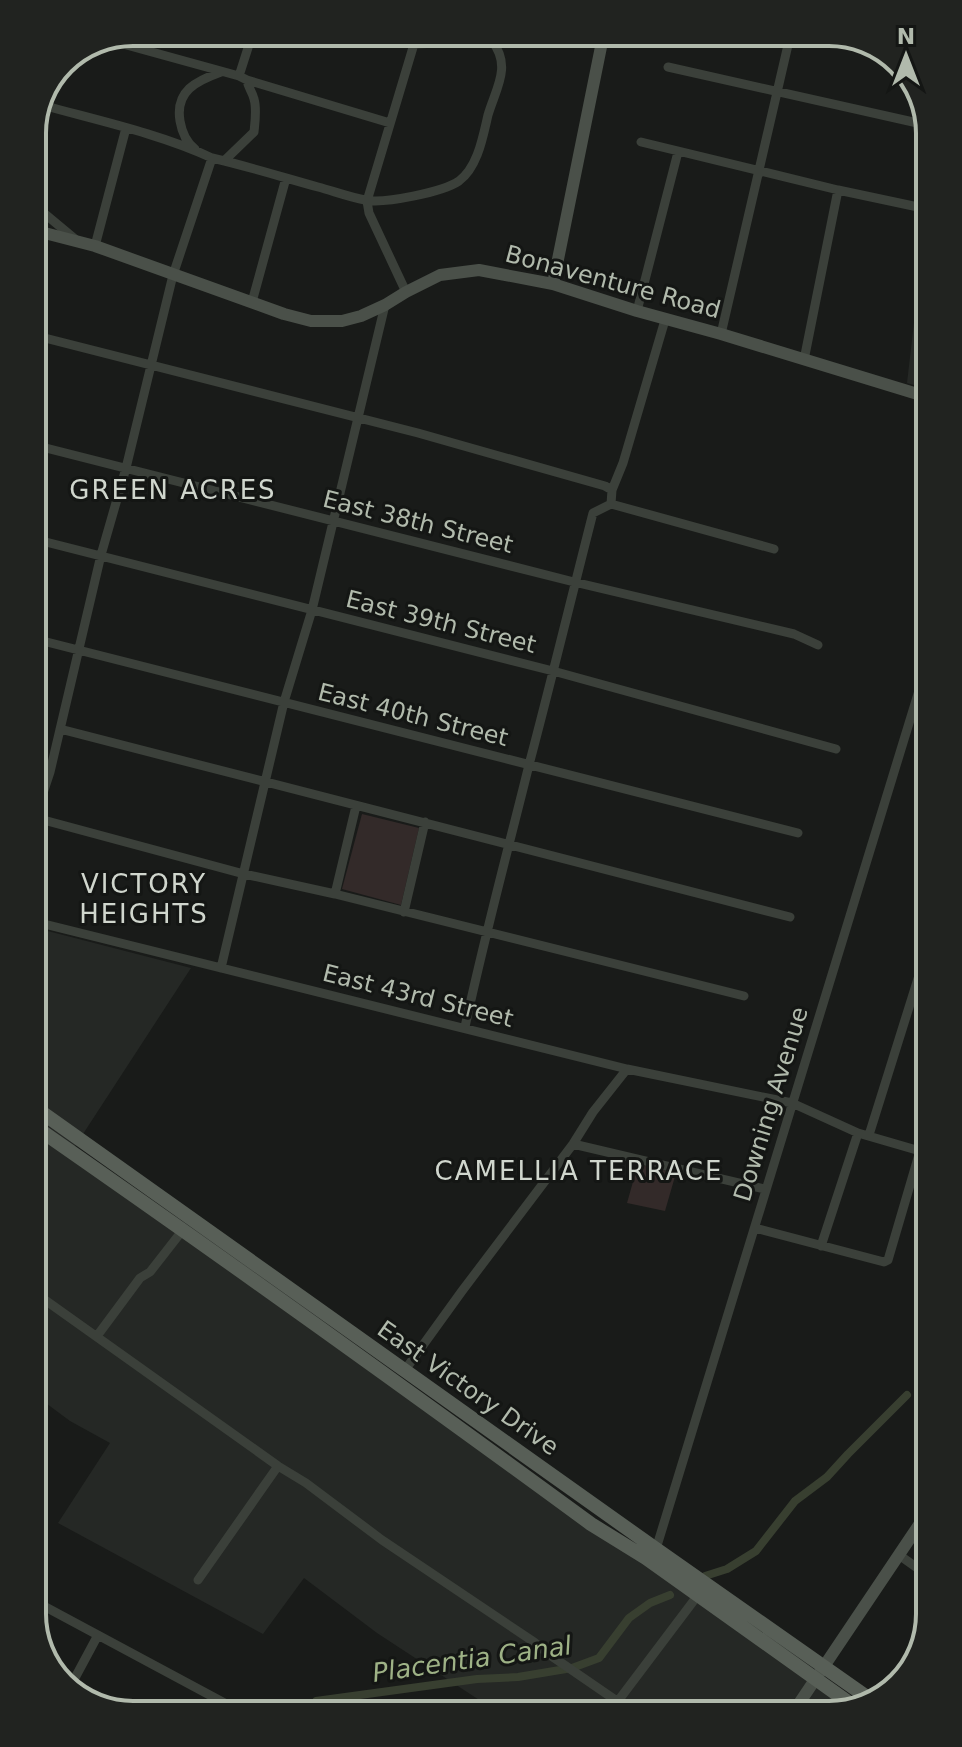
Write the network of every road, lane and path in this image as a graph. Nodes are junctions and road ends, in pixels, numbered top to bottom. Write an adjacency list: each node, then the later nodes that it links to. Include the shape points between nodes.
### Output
1 (131, 46): 8 (street)
2 (250, 46): 9 (street)
3 (413, 46): 13 (street)
4 (496, 46): 23 (street, via 503,67 474,163 460,180 416,195)
5 (601, 46): 30 (street)
6 (788, 46): 10 (street)
7 (668, 67): 10 (street)
8 (221, 72): 9 (street); 16 (street, via 191,87 178,110 188,144)
9 (243, 78): 13 (street); 19 (street, via 255,103 254,132)
10 (778, 92): 12 (street); 20 (street)
11 (50, 107): 14 (street)
12 (915, 122)
13 (390, 123): 23 (street)
14 (126, 128): 16 (street); 28 (street)
15 (641, 142): 17 (street)
16 (198, 151): 18 (street)
17 (678, 152): 20 (street); 34 (street)
18 (212, 158): 19 (street); 29 (street)
19 (224, 161): 21 (street)
20 (758, 171): 22 (street); 36 (street)
21 (286, 178): 23 (street); 32 (street)
22 (838, 190): 24 (street); 38 (street)
23 (367, 201): 31 (street)
24 (916, 207)
25 (46, 215): 27 (street, Bonaventure Road)
26 (46, 233): 27 (street)
27 (77, 241): 28 (street, Bonaventure Road)
28 (95, 246): 29 (street, Bonaventure Road)
29 (173, 275): 32 (street, Bonaventure Road); 39 (street)
30 (553, 284): 31 (street, Bonaventure Road, via 479,270 440,275); 34 (street, Bonaventure Road)
31 (406, 292): 33 (street, Bonaventure Road)
32 (252, 302): 33 (street, Bonaventure Road, via 327,322)
33 (385, 305): 41 (street)
34 (637, 311): 35 (street, Bonaventure Road)
35 (665, 320): 36 (street, Bonaventure Road); 44 (street)
36 (721, 334): 38 (street, Bonaventure Road)
37 (46, 338): 39 (street)
38 (804, 360): 40 (street, Bonaventure Road)
39 (152, 365): 41 (street); 43 (street)
40 (916, 394)
41 (357, 417): 44 (street); 46 (street)
42 (46, 448): 43 (street, East 38th Street)
43 (126, 468): 46 (street, East 38th Street); 49 (street)
44 (612, 490): 45 (street)
45 (611, 504): 48 (street); 50 (street, via 593,513)
46 (332, 521): 50 (street, East 38th Street); 51 (street)
47 (46, 542): 49 (street, East 39th Street)
48 (774, 549)
49 (101, 555): 51 (street, East 39th Street); 54 (street)
50 (574, 582): 53 (street, East 38th Street, via 794,634); 55 (street)
51 (312, 610): 55 (street, East 39th Street); 57 (street)
52 (46, 642): 54 (street, East 40th Street)
53 (818, 645)
54 (78, 650): 57 (street, East 40th Street); 58 (street)
55 (553, 671): 59 (street, East 39th Street); 60 (street)
56 (916, 700): 79 (street, Downing Avenue)
57 (284, 702): 60 (street, East 40th Street); 61 (street)
58 (60, 729): 61 (street); 62 (street)
59 (836, 749)
60 (529, 765): 66 (street, East 40th Street); 67 (street)
61 (266, 782): 63 (street); 68 (street)
62 (46, 785)
63 (356, 806): 65 (street); 69 (street)
64 (46, 819): 68 (street)
65 (425, 822): 67 (street); 70 (street)
66 (798, 833)
67 (508, 844): 71 (street); 73 (street)
68 (244, 874): 69 (street); 74 (street)
69 (335, 894): 70 (street)
70 (404, 912): 73 (street)
71 (790, 917)
72 (46, 924): 74 (street, East 43rd Street)
73 (486, 932): 76 (street); 77 (street)
74 (221, 968): 77 (street, East 43rd Street)
75 (916, 985): 83 (street)
76 (744, 996)
77 (465, 1027): 78 (street, East 43rd Street)
78 (627, 1069): 79 (street, East 43rd Street); 84 (street)
79 (792, 1103): 81 (street, East 43rd Street); 87 (street, Downing Avenue)
80 (46, 1116): 91 (main road, East Victory Drive)
81 (858, 1133): 83 (street, East 43rd Street); 90 (street)
82 (46, 1134): 89 (main road, East Victory Drive)
83 (869, 1135): 85 (street, East 43rd Street)
84 (573, 1144): 87 (street); 94 (street)
85 (916, 1148)
86 (916, 1174): 90 (street, via 888,1260)
87 (765, 1189): 88 (street, Downing Avenue)
88 (755, 1228): 90 (street); 99 (street, Downing Avenue)
89 (182, 1231): 91 (main road, East Victory Drive); 93 (street)
90 (821, 1246)
91 (279, 1289): 94 (main road, East Victory Drive); 95 (main road, East Victory Drive)
92 (46, 1301): 93 (street)
93 (97, 1336): 96 (street)
94 (405, 1370): 95 (main road, East Victory Drive)
95 (463, 1421): 97 (main road, East Victory Drive); 99 (main road, East Victory Drive)
96 (278, 1466): 102 (street); 111 (street)
97 (598, 1529): 99 (main road, via 613,1530 647,1552); 103 (main road, East Victory Drive)
98 (916, 1530): 100 (street)
99 (656, 1549): 106 (main road, East Victory Drive)
100 (899, 1555): 101 (street); 106 (street)
101 (916, 1567)
102 (198, 1580)
103 (698, 1595): 106 (main road, East Victory Drive); 111 (street)
104 (46, 1607): 105 (street)
105 (98, 1635): 107 (street); 110 (street)
106 (819, 1672): 108 (main road, East Victory Drive); 109 (main road, East Victory Drive); 112 (street)
107 (75, 1679)
108 (860, 1695)
109 (847, 1699)
110 (221, 1701)
111 (618, 1701)
112 (800, 1701)

